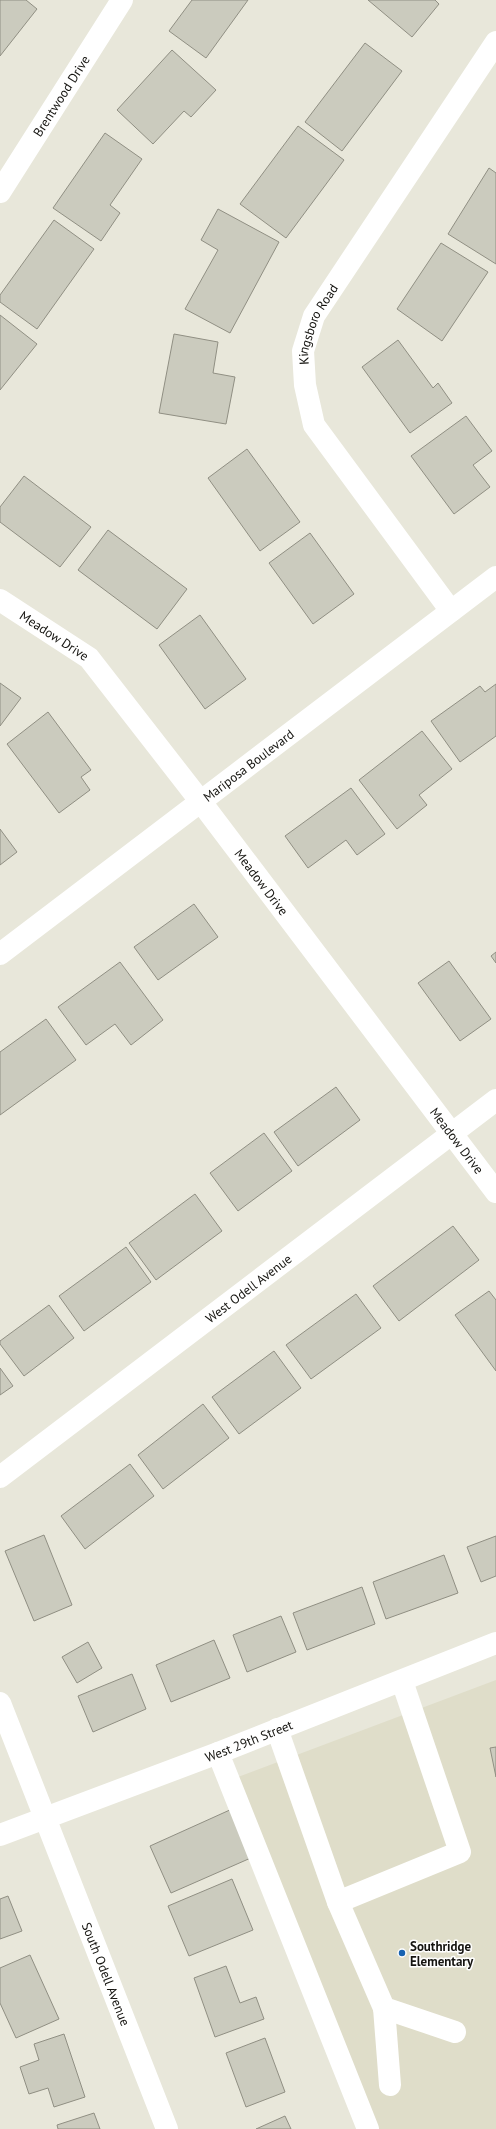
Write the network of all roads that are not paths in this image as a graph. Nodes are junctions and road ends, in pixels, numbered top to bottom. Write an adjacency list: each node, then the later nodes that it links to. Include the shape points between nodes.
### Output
1 (122, 0): 3 (street, Brentwood Drive)
2 (496, 42): 6 (street, Kingsboro Road, via 314,316 303,351 305,385 314,424)
3 (0, 192)
4 (496, 577): 6 (street, Mariposa Boulevard)
5 (0, 600): 7 (street, Meadow Drive, via 88,658)
6 (451, 611): 7 (street, Mariposa Boulevard)
7 (201, 802): 8 (street, Mariposa Boulevard); 10 (street, Meadow Drive)
8 (0, 954)
9 (496, 1100): 10 (street, West Odell Avenue)
10 (451, 1134): 11 (street, Meadow Drive); 12 (street, West Odell Avenue)
11 (496, 1192)
12 (0, 1477)
13 (496, 1643): 14 (street, West 29th Street)
14 (402, 1681): 16 (street, West 29th Street); 20 (street, via 460,1852)
15 (0, 1704): 18 (street)
16 (277, 1729): 17 (street, West 29th Street); 20 (street)
17 (218, 1753): 18 (street, West 29th Street); 25 (street)
18 (46, 1818): 19 (street, West 29th Street); 24 (street, South Odell Avenue)
19 (0, 1835)
20 (338, 1902): 21 (street)
21 (384, 2008): 22 (street); 23 (street)
22 (454, 2032)
23 (390, 2085)
24 (168, 2129)
25 (368, 2129)

